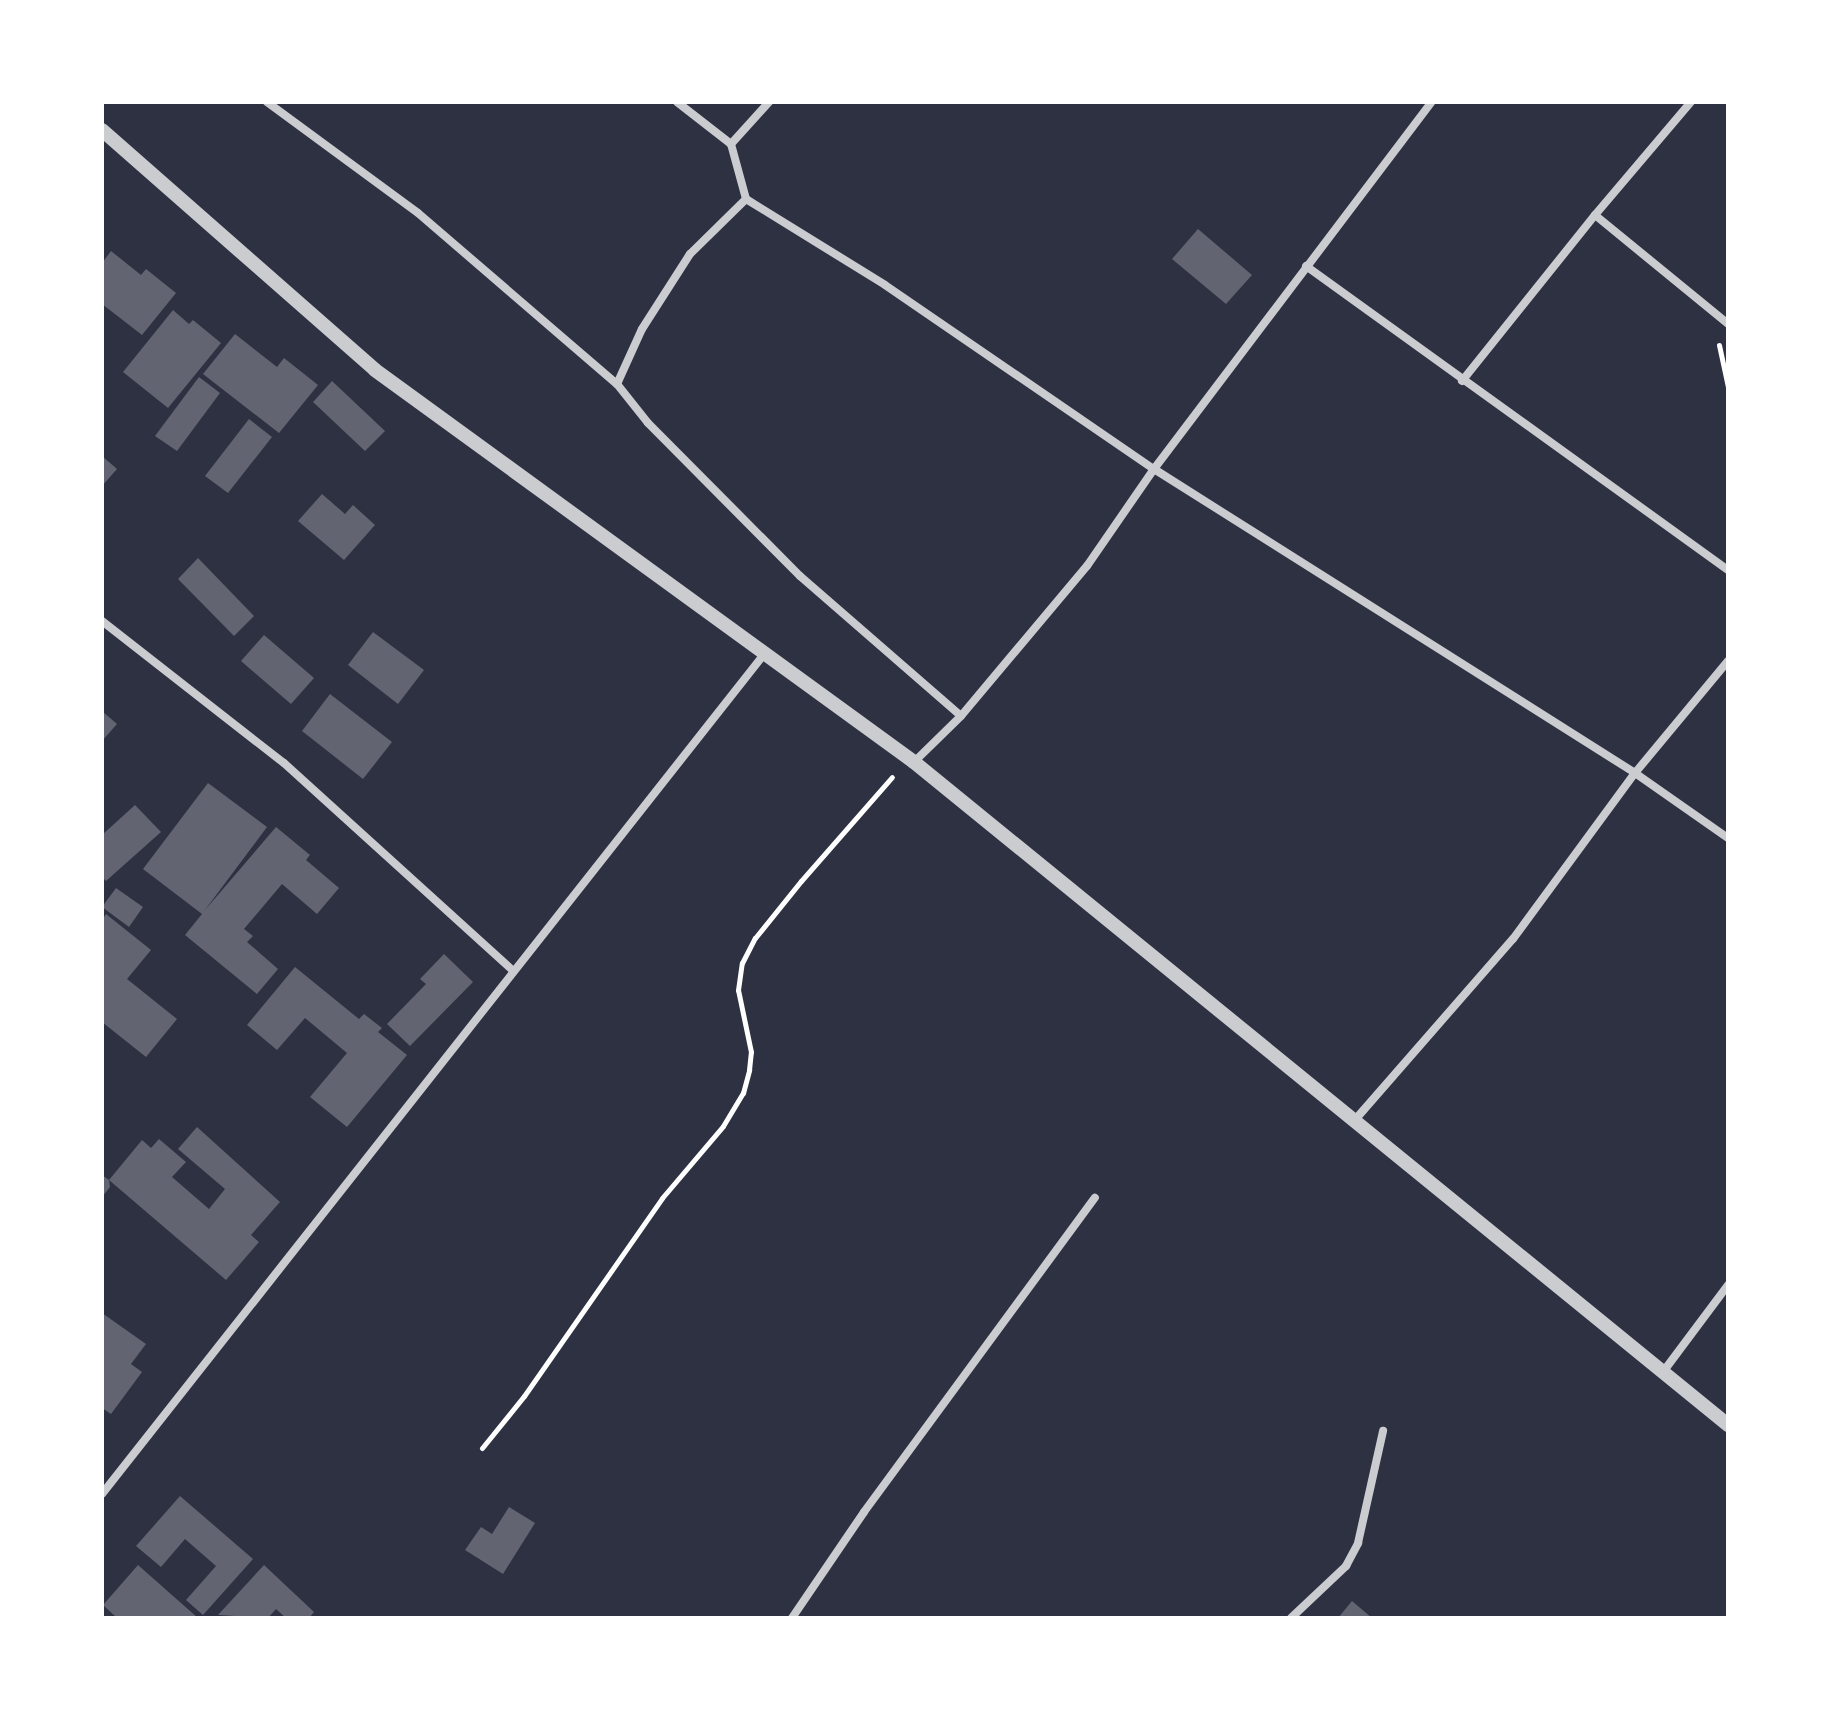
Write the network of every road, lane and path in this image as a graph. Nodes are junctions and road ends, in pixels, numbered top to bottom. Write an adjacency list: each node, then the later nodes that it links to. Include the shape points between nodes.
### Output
1 (267, 102): 13 (street, via 418,213)
2 (677, 102): 7 (street)
3 (769, 102): 7 (street)
4 (1432, 102): 10 (street)
5 (1691, 102): 9 (street)
6 (102, 130): 17 (street, via 375,370)
7 (731, 144): 8 (street)
8 (746, 199): 13 (street, via 690,254 642,329); 14 (street, via 885,285)
9 (1595, 215): 11 (street); 12 (street)
10 (1306, 266): 12 (street); 14 (street)
11 (1728, 324)
12 (1462, 381): 15 (street)
13 (617, 384): 19 (street, via 648,423 800,576)
14 (1154, 469): 19 (street, via 1087,566); 21 (street)
15 (1728, 570)
16 (102, 621): 23 (street, via 284,763)
17 (766, 652): 20 (street); 23 (street)
18 (1728, 661): 21 (street)
19 (961, 716): 20 (street)
20 (911, 760): 24 (street); 30 (path, via 755,938 742,963 738,990 751,1052 743,1093)
21 (1635, 773): 22 (street); 24 (street, via 1513,939)
22 (1728, 838)
23 (512, 970): 31 (street)
24 (1354, 1121): 27 (street)
25 (1095, 1198): 32 (street)
26 (1728, 1285): 27 (street)
27 (1663, 1372): 28 (street)
28 (1728, 1425)
29 (1383, 1431): 33 (street, via 1358,1543 1346,1566)
30 (482, 1448)
31 (102, 1494)
32 (792, 1618)
33 (1291, 1618)

